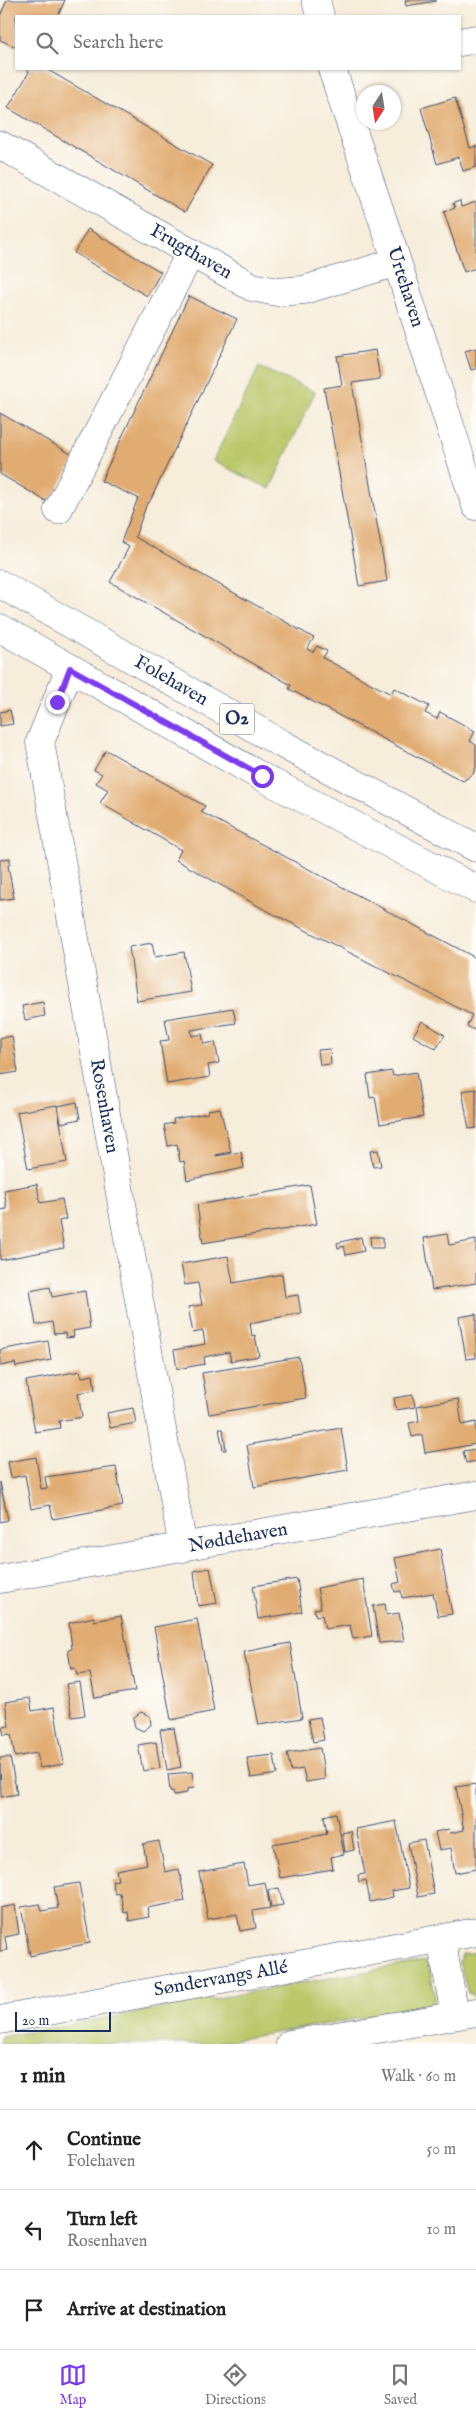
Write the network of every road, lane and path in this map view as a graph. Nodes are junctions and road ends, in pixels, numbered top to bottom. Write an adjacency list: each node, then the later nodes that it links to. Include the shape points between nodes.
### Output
1 (316, 0): 2 (street)
2 (320, 15)
3 (476, 39): 4 (street)
4 (461, 42)
5 (332, 70): 8 (street, Urtehaven)
6 (0, 145): 7 (street, Frugthaven)
7 (191, 252): 8 (street, Frugthaven, via 252,287 277,292 304,290); 10 (street)
8 (397, 262): 9 (street, Urtehaven)
9 (476, 506)
10 (58, 510)
11 (0, 584): 14 (street, Folehaven / O2, via 282,744)
12 (0, 628): 13 (street, Folehaven / O2)
13 (70, 668): 15 (street, Folehaven / O2, via 262,776); 17 (street, Rosenhaven, via 40,742)
14 (476, 848)
15 (476, 890)
16 (476, 1495): 17 (street, Nøddehaven)
17 (183, 1548): 18 (street, Nøddehaven)
18 (0, 1579)
19 (476, 1932): 20 (street, Søndervangs Allé)
20 (441, 1939): 21 (street); 22 (street, Søndervangs Allé)
21 (466, 2014): 23 (street)
22 (0, 2020)
23 (290, 2044)

